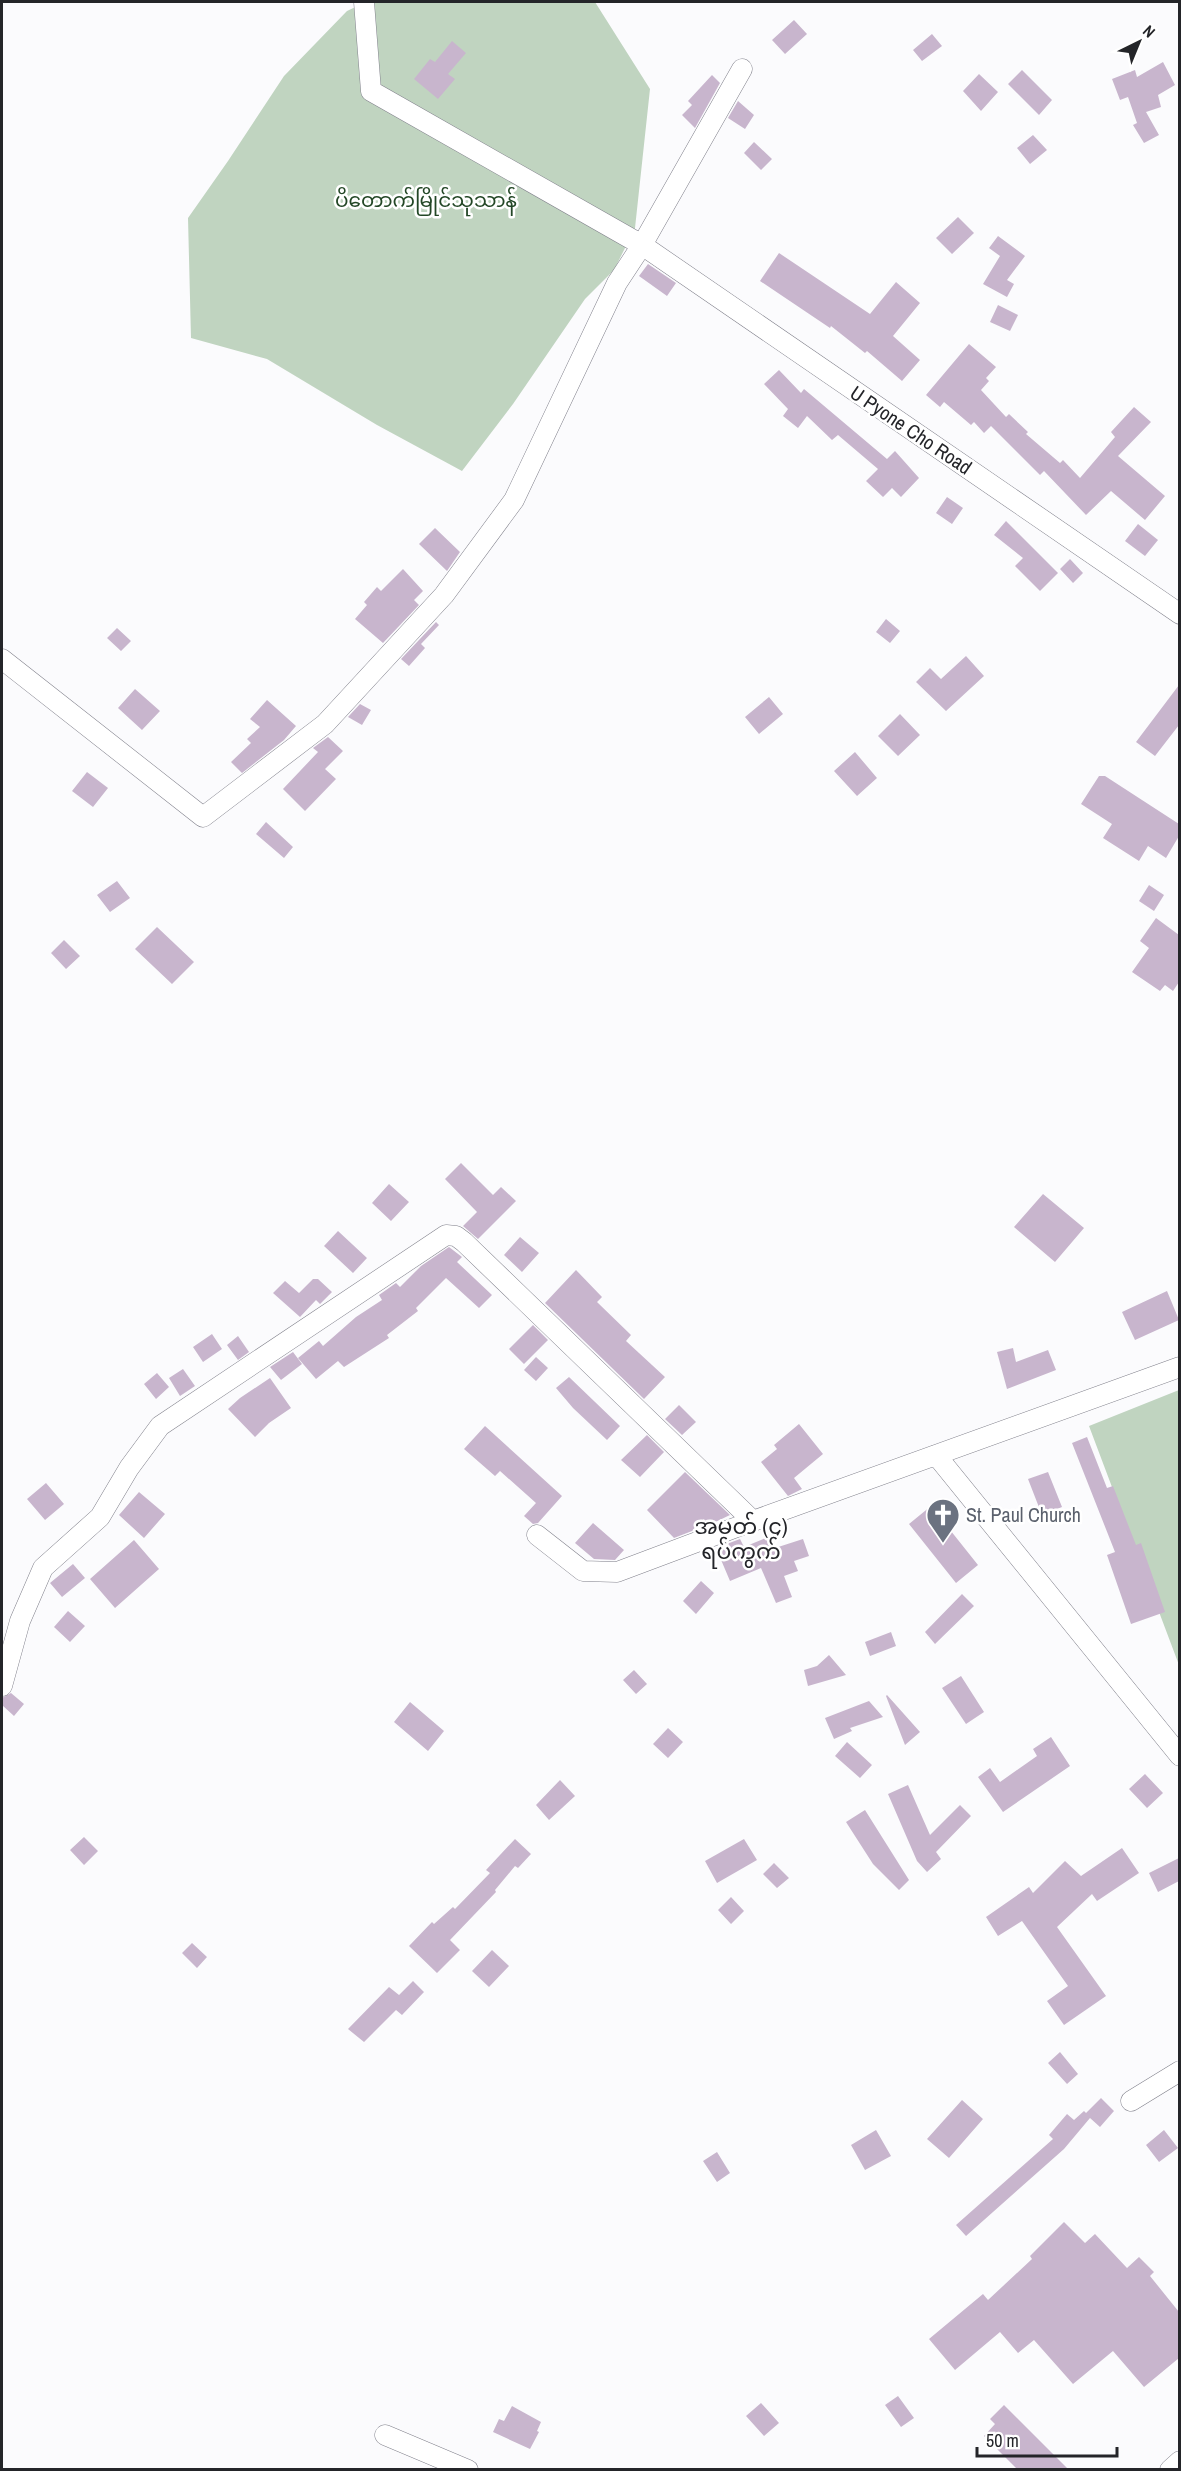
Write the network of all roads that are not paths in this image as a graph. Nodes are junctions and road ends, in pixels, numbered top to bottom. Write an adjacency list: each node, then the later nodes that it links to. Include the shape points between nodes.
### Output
1 (364, 2): 3 (street, U Pyone Cho Road, via 371,91)
2 (742, 69): 3 (street)
3 (642, 245): 4 (street, U Pyone Cho Road); 5 (street, via 617,283 514,500 444,595 326,724 203,817)
4 (1179, 614)
5 (2, 659)
6 (1179, 1366): 7 (street)
7 (936, 1455): 8 (street); 11 (street)
8 (753, 1521): 9 (street, via 617,1572 596,1574 583,1571); 10 (street, via 464,1242 446,1235 160,1426 100,1517 43,1568 20,1621)
9 (537, 1535)
10 (2, 1686)
11 (1179, 1756)
12 (1179, 2071): 13 (street)
13 (1131, 2101)
14 (385, 2435): 16 (street)
15 (1179, 2461): 17 (street)
16 (468, 2469)
17 (1170, 2469)

